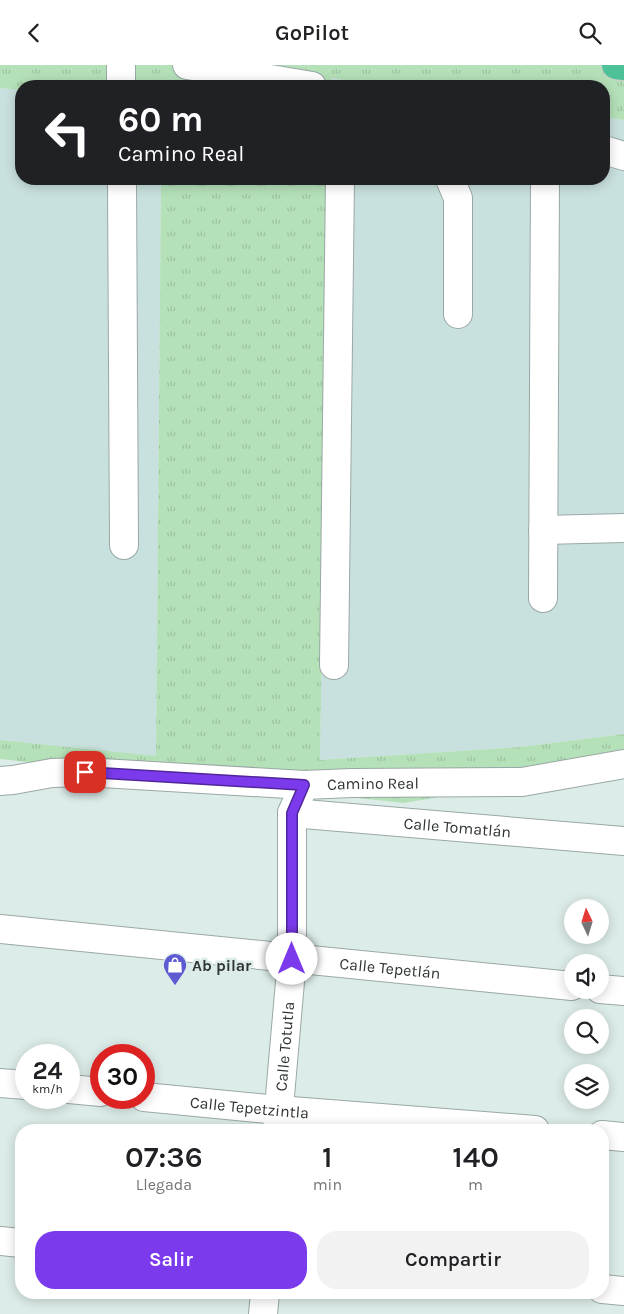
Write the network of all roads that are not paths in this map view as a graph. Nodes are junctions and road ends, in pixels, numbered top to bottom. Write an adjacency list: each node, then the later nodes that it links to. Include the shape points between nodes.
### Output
1 (121, 65): 5 (street)
2 (187, 65): 6 (street)
3 (616, 65): 4 (highway)
4 (624, 66)
5 (121, 80)
6 (276, 80)
7 (610, 152): 8 (street)
8 (624, 156)
9 (122, 185): 16 (street)
10 (340, 185): 18 (street)
11 (453, 185): 13 (street, via 458,198)
12 (545, 185): 15 (street)
13 (458, 314)
14 (624, 528): 15 (street)
15 (543, 530): 17 (street)
16 (124, 545)
17 (543, 598)
18 (334, 665)
19 (624, 764): 21 (street, Camino Real, via 522,782)
20 (0, 781): 21 (street, Camino Real, via 85,772)
21 (304, 785): 22 (street, Calle Totutla)
22 (292, 813): 23 (street, Calle Tomatlán); 25 (street, Calle Totutla)
23 (624, 841)
24 (0, 929): 25 (street, Calle Tepetlán)
25 (292, 959): 26 (street, Calle Tepetlán); 32 (street, Calle Totutla)
26 (564, 985)
27 (609, 990): 28 (street)
28 (624, 991)
29 (0, 1083): 30 (street)
30 (15, 1084)
31 (155, 1099): 32 (street, Calle Tepetzintla)
32 (278, 1120): 33 (street, Calle Tepetzintla)
33 (381, 1124)
34 (609, 1136): 35 (street)
35 (624, 1137)
36 (0, 1241): 37 (street)
37 (15, 1242)
38 (609, 1290): 39 (street)
39 (624, 1291)
40 (264, 1299): 41 (street)
41 (263, 1314)

